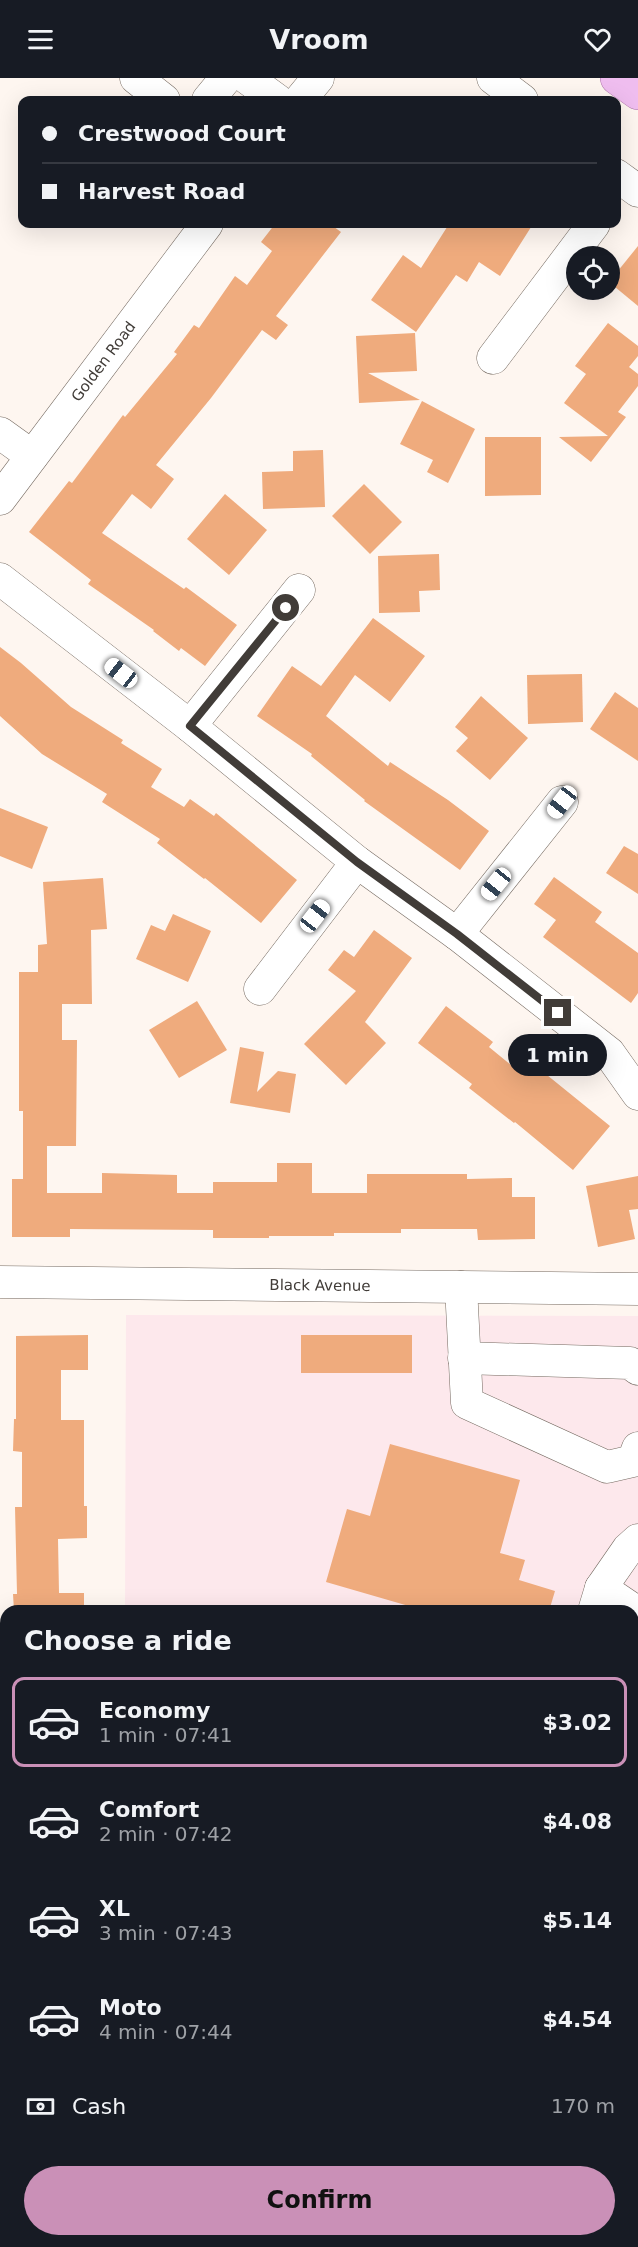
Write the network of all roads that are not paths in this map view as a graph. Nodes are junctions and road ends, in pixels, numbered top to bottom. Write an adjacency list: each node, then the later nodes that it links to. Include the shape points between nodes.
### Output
1 (136, 78): 8 (street)
2 (226, 78): 9 (street)
3 (247, 78): 10 (street)
4 (318, 78): 11 (street)
5 (493, 78): 12 (street)
6 (617, 78): 7 (main road)
7 (638, 93)
8 (159, 96)
9 (211, 96)
10 (272, 96)
11 (303, 96)
12 (517, 96)
13 (204, 228): 17 (street, Golden Road)
14 (591, 228): 15 (street)
15 (493, 358)
16 (0, 433): 17 (street)
17 (32, 456): 18 (street, Golden Road)
18 (0, 499)
19 (0, 579): 21 (street)
20 (300, 590): 21 (street)
21 (190, 726): 23 (street)
22 (562, 802): 24 (street)
23 (357, 862): 24 (street); 25 (street)
24 (457, 934): 26 (street, via 609,1053)
25 (260, 989)
26 (638, 1094)
27 (0, 1282): 28 (street, Black Avenue)
28 (461, 1287): 29 (street, Black Avenue); 30 (street)
29 (638, 1289)
30 (464, 1358): 31 (street, via 630,1363); 32 (street, via 467,1403 607,1467 633,1461)
31 (638, 1369)
32 (638, 1448)
33 (638, 1540): 34 (street, via 628,1549)
34 (597, 1599): 35 (street)
35 (615, 1605)

